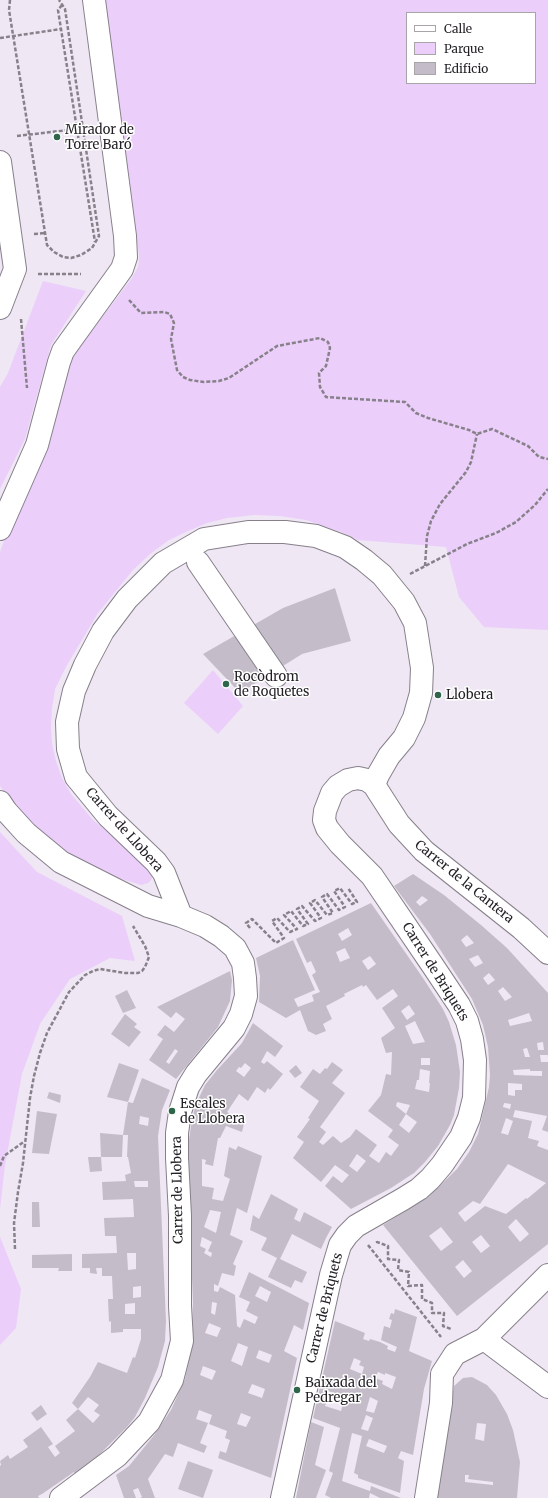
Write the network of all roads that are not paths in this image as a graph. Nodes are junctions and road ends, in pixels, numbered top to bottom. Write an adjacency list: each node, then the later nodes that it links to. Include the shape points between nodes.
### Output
1 (94, 0): 4 (street, via 126,257 122,269 72,337 59,362 37,444)
2 (0, 162): 3 (street, via 15,269)
3 (0, 308)
4 (0, 528)
5 (198, 562): 6 (street)
6 (276, 676)
7 (374, 785): 9 (street, Carrer de Llobera, via 389,756 404,738 414,718 421,693 422,668 415,623 404,602 382,574 364,560 345,547 316,536 285,532 248,532 204,539 163,564 127,599 103,631 74,691 67,722 68,749 76,777 108,816 156,862); 12 (street, Carrer de la Cantera, via 399,824 424,851 521,928); 17 (street, Carrer de Briquets, via 358,778 338,786 328,800 324,820 333,836 372,876 459,1005 472,1039 476,1078 474,1098 470,1118 461,1137 438,1170 414,1192 356,1226 340,1246 331,1275)
8 (0, 802): 10 (street, via 26,833 61,862)
9 (164, 873): 10 (street, via 159,887); 11 (street, Carrer de Llobera)
10 (137, 901): 11 (street)
11 (181, 916): 16 (street, Carrer de Llobera, via 205,926 235,948 243,963 246,996 234,1028 196,1074 180,1112 176,1158 180,1216 182,1341 172,1380 148,1422 117,1456)
12 (548, 953)
13 (548, 1275): 14 (street)
14 (484, 1339): 15 (street); 18 (street, via 455,1354 442,1374 441,1403)
15 (548, 1387)
16 (61, 1498)
17 (282, 1498)
18 (426, 1498)

